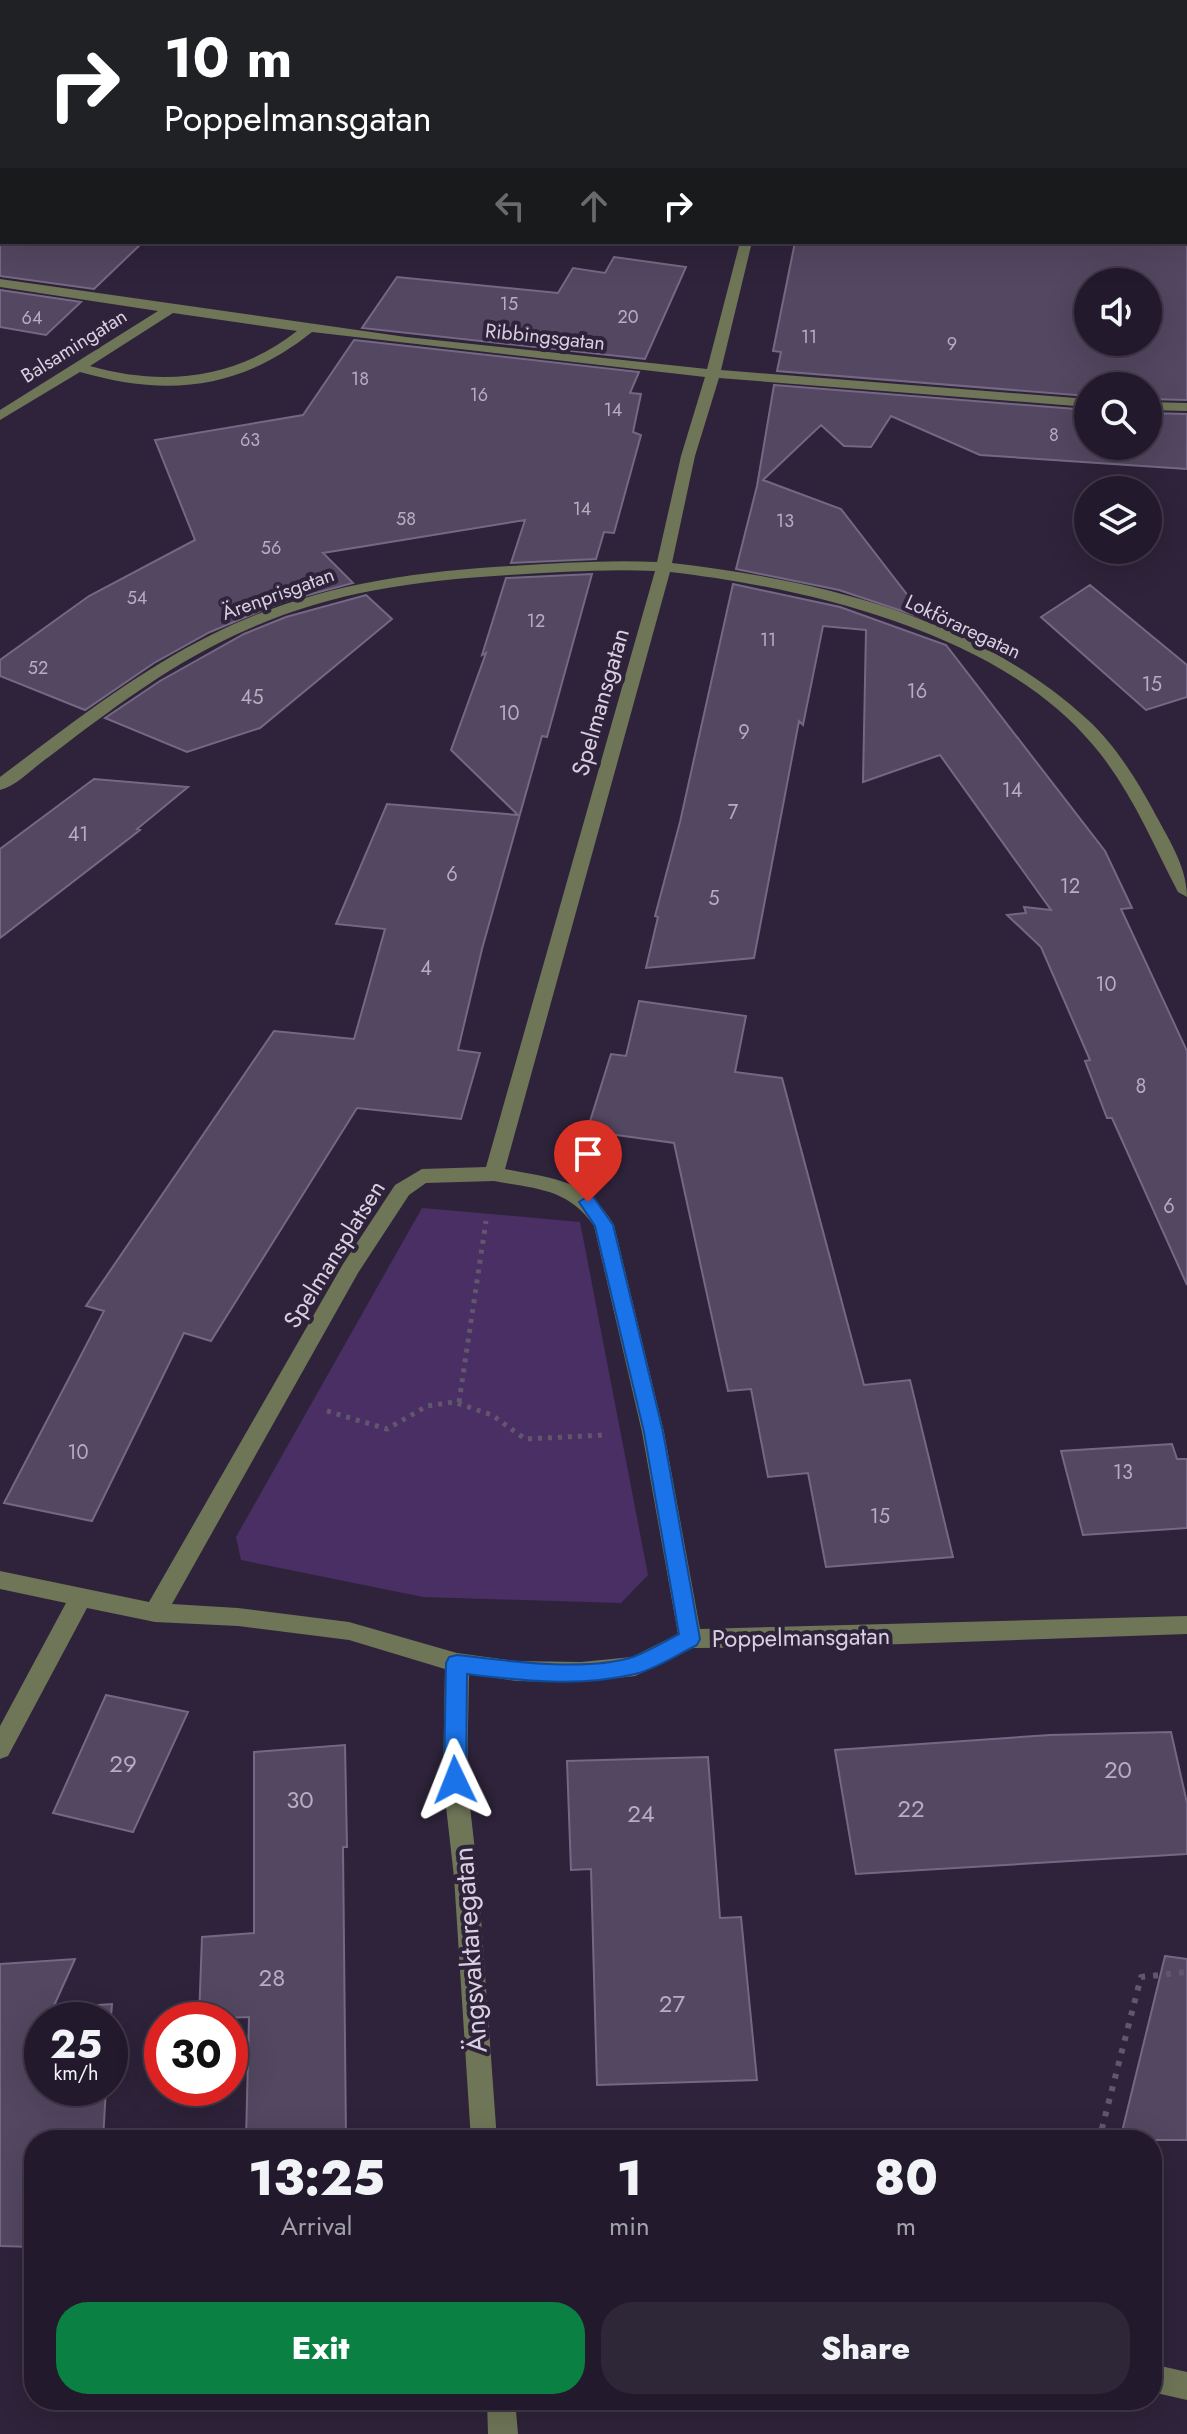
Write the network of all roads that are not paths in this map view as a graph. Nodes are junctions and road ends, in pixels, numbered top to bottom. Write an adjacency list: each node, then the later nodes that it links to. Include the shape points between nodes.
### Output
1 (746, 244): 6 (street, Spelmansgatan)
2 (0, 283): 3 (street, Ribbingsgatan)
3 (169, 310): 4 (street, Ribbingsgatan); 5 (street, Balsamingatan)
4 (309, 328): 5 (street, via 260,363 197,381 130,382); 6 (street, Ribbingsgatan)
5 (79, 367): 10 (street, Balsamingatan)
6 (713, 374): 7 (street, Ribbingsgatan); 11 (street, Spelmansgatan)
7 (1074, 402)
8 (1162, 406): 9 (street)
9 (1187, 407)
10 (0, 416)
11 (663, 569): 12 (street, Ärenprisgatan, via 609,565 470,573 358,587 310,600 170,661); 13 (street, Lokföraregatan, via 760,581 869,607 991,658 1043,690 1111,753); 14 (street, Spelmansgatan)
12 (0, 785)
13 (1187, 892)
14 (494, 1174): 17 (street, Spelmansplatsen, via 422,1176 402,1190 350,1269); 19 (street, Spelmansplatsen, via 559,1187 588,1202 604,1225 653,1432)
15 (0, 1580): 16 (street, Poppelmansgatan)
16 (81, 1597): 17 (street, Poppelmansgatan); 21 (street)
17 (155, 1613): 20 (street, Poppelmansgatan, via 349,1631)
18 (1187, 1625): 19 (street, Poppelmansgatan)
19 (690, 1639): 20 (street, Poppelmansgatan, via 635,1666 581,1672)
20 (457, 1663): 22 (street, Ängsvaktaregatan, via 455,1780)
21 (0, 1749)
22 (483, 2130)
23 (1162, 2383): 24 (street)
24 (1187, 2386)
25 (502, 2410): 26 (street)
26 (503, 2434)

